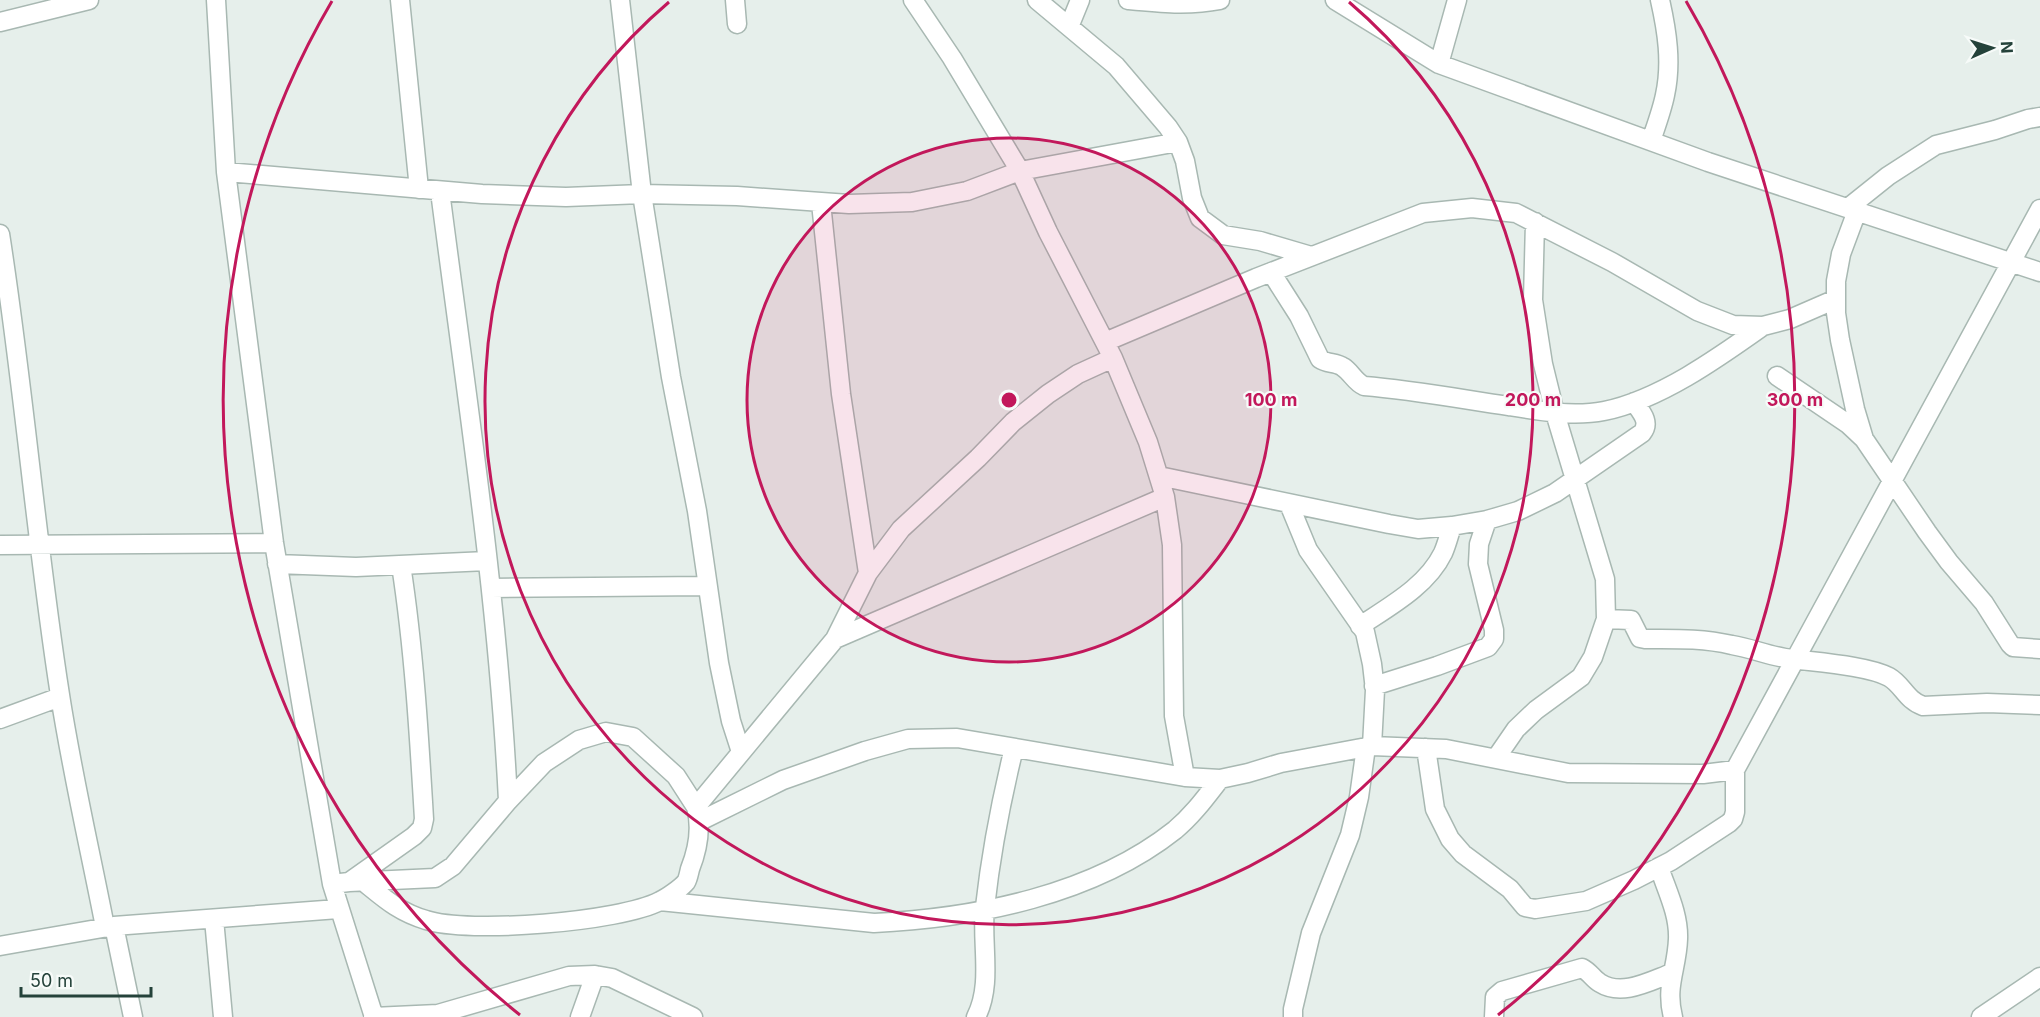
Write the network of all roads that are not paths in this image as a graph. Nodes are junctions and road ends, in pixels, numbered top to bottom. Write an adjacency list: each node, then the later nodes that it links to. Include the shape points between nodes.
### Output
1 (89, 0): 14 (street)
2 (216, 0): 22 (street)
3 (400, 0): 23 (street)
4 (620, 0): 25 (street)
5 (735, 0): 15 (street)
6 (913, 0): 21 (street)
7 (1037, 0): 16 (street)
8 (1080, 0): 16 (street)
9 (1128, 0): 10 (street, via 1172,5)
10 (1220, 0)
11 (1335, 0): 17 (street)
12 (1457, 0): 17 (street)
13 (1660, 0): 19 (street, via 1667,34 1668,70)
14 (0, 22)
15 (737, 24)
16 (1069, 27): 20 (street, via 1116,66)
17 (1439, 64): 19 (street)
18 (2040, 117): 28 (street, via 1936,145 1888,176)
19 (1651, 141): 28 (street)
20 (1178, 142): 21 (street); 31 (street, via 1200,218 1222,235)
21 (1020, 171): 26 (street, via 967,191 912,202); 37 (street)
22 (226, 172): 23 (street); 49 (street)
23 (419, 189): 24 (street)
24 (440, 191): 25 (street, via 566,197); 52 (street)
25 (642, 194): 26 (street); 56 (street, via 697,511)
26 (821, 203): 55 (street, via 841,394)
27 (2040, 209): 32 (street)
28 (1853, 210): 32 (street); 35 (street, via 1841,254)
29 (1535, 222): 31 (street, via 1516,213 1472,208 1423,213); 36 (street, via 1697,311 1733,325); 40 (street, via 1533,300)
30 (0, 234): 50 (street)
31 (1311, 256): 33 (street)
32 (2011, 262): 34 (street); 44 (street)
33 (1271, 272): 37 (street); 40 (street, via 1320,359 1342,366 1359,384)
34 (2040, 272)
35 (1836, 299): 36 (street); 41 (street, via 1840,340)
36 (1763, 326): 39 (street, via 1719,357)
37 (1109, 350): 42 (street); 55 (street, via 1013,422 901,529)
38 (1777, 376): 41 (street)
39 (1634, 402): 40 (street, via 1603,411); 43 (street, via 1646,420 1646,428)
40 (1555, 413): 43 (street)
41 (1864, 439): 44 (street)
42 (1159, 476): 45 (street); 46 (street)
43 (1576, 480): 47 (street, via 1518,511); 58 (street, via 1605,579)
44 (1893, 481): 61 (street, via 2013,647); 62 (street)
45 (1165, 497): 60 (street); 73 (street, via 1172,545 1174,716)
46 (1288, 504): 48 (street, via 1418,529); 59 (street, via 1308,550)
47 (1487, 520): 48 (street); 63 (street, via 1479,544 1478,564 1494,639 1488,647)
48 (1452, 526): 59 (street, via 1443,554 1422,582)
49 (273, 543): 50 (street); 53 (street)
50 (39, 544): 51 (street); 64 (street)
51 (0, 545)
52 (487, 561): 54 (street); 57 (street)
53 (277, 564): 54 (street); 78 (street)
54 (401, 565): 78 (street, via 411,631 424,819 414,836)
55 (868, 573): 60 (street)
56 (706, 586): 57 (street); 70 (street, via 731,721)
57 (491, 588): 75 (street)
58 (1606, 619): 62 (street, via 1631,620 1640,638 1694,638); 71 (street, via 1593,657 1581,677 1516,729)
59 (1360, 626): 63 (street, via 1365,632)
60 (835, 639): 70 (street)
61 (2040, 649)
62 (1795, 659): 65 (street, via 1889,677 1913,702 1923,706); 72 (street)
63 (1374, 686): 67 (street)
64 (60, 697): 66 (street); 83 (street)
65 (2040, 705)
66 (0, 719)
67 (1369, 746): 69 (street); 74 (street); 95 (street, via 1350,835 1311,933)
68 (1014, 748): 73 (street); 76 (street, via 957,738 908,740 865,751); 81 (street, via 998,811)
69 (1426, 748): 71 (street); 77 (street, via 1435,809 1450,839 1525,907 1586,901)
70 (741, 752): 76 (street)
71 (1496, 758): 72 (street, via 1568,773 1703,774)
72 (1735, 770): 77 (street, via 1733,819)
73 (1185, 777): 74 (street)
74 (1220, 779): 81 (street, via 1175,830 1116,867 1028,901)
75 (508, 801): 76 (street, via 544,763 579,740 606,732 633,737 676,776); 78 (street, via 453,866 435,878)
76 (698, 814): 79 (street, via 697,852 686,882)
77 (1659, 867): 85 (street, via 1675,910 1677,957)
78 (348, 883): 79 (street, via 400,911 428,921 467,926 559,922 629,912); 80 (street)
79 (660, 901): 81 (street, via 874,923)
80 (338, 909): 82 (street); 91 (street)
81 (985, 910): 94 (street, via 985,995)
82 (214, 919): 83 (street); 90 (street)
83 (110, 927): 84 (street); 89 (street)
84 (0, 946)
85 (1672, 973): 96 (street, via 1626,989 1613,989 1582,968 1502,991 1495,997); 97 (street, via 1669,987)
86 (595, 975): 88 (street, via 569,976); 92 (street); 93 (street, via 612,978)
87 (2040, 977): 98 (street)
88 (436, 1015): 91 (street)
89 (133, 1017)
90 (223, 1017)
91 (374, 1017)
92 (580, 1017)
93 (693, 1017)
94 (976, 1017)
95 (1293, 1017)
96 (1494, 1017)
97 (1673, 1017)
98 (1981, 1017)

